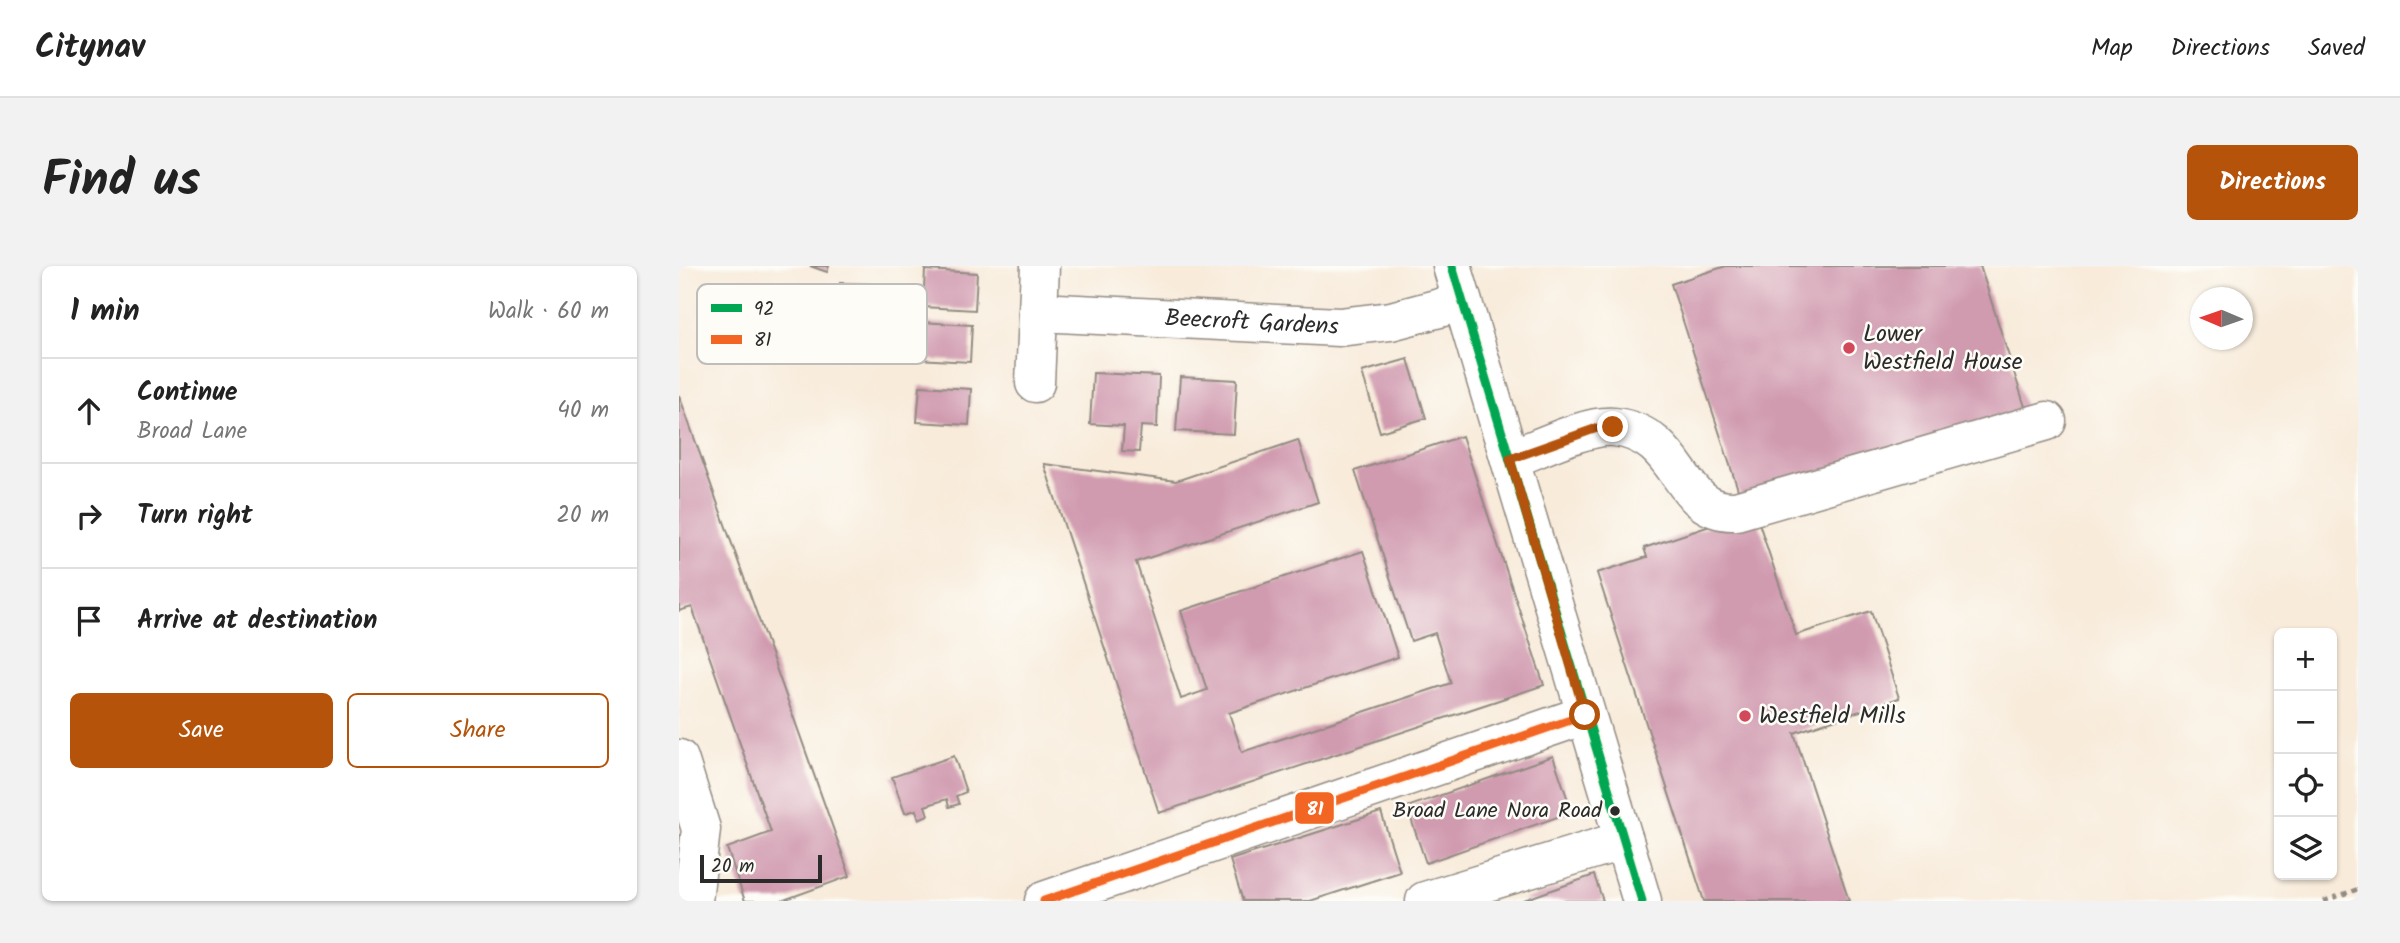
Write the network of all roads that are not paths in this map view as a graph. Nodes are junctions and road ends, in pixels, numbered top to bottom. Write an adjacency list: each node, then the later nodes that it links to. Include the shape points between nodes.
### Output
1 (1040, 266): 4 (street)
2 (1452, 266): 3 (street)
3 (1462, 302): 4 (street, Beecroft Gardens, via 1391,321 1339,327); 7 (street)
4 (1038, 312): 5 (street)
5 (1035, 383)
6 (2047, 421): 7 (street, via 1736,511 1709,508 1696,498 1666,452 1643,436 1613,427 1597,428)
7 (1510, 459): 8 (street)
8 (1585, 715): 10 (street); 12 (street)
9 (679, 759): 11 (street, via 701,829)
10 (1624, 840): 13 (street); 14 (street)
11 (693, 901)
12 (1044, 901)
13 (1425, 901)
14 (1642, 901)

